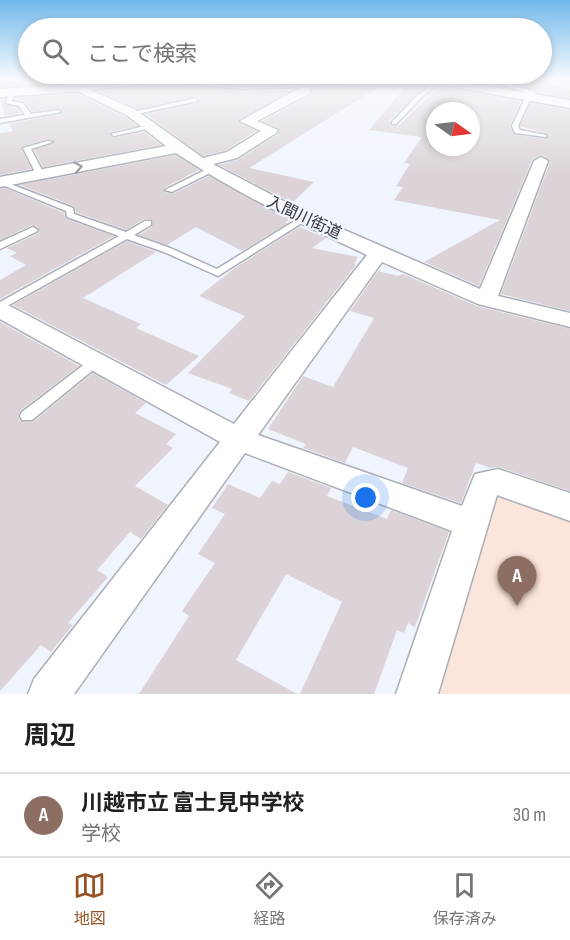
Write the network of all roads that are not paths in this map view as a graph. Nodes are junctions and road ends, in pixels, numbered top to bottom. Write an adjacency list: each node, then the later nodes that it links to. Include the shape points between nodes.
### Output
1 (25, 110): 7 (lane)
2 (134, 110): 10 (street, 入間川街道)
3 (268, 110): 16 (street, via 246,121 271,130)
4 (406, 110): 9 (lane)
5 (524, 110): 12 (lane, via 515,126 517,132)
6 (58, 112): 7 (lane)
7 (29, 117): 8 (lane)
8 (0, 121)
9 (394, 123)
10 (149, 127): 11 (lane); 14 (street, 入間川街道)
11 (114, 134)
12 (544, 136)
13 (50, 142): 17 (lane, via 27,148)
14 (178, 148): 16 (street, 入間川街道); 17 (street, one-way to 14)
15 (541, 161): 26 (street)
16 (207, 167): 19 (lane); 20 (street, 入間川街道)
17 (40, 174): 18 (street)
18 (0, 182): 23 (lane, via 70,210 70,215)
19 (169, 190)
20 (304, 219): 23 (lane, via 218,273); 25 (street, 入間川街道)
21 (148, 223): 23 (lane)
22 (33, 230): 24 (lane)
23 (125, 235): 27 (lane)
24 (0, 246)
25 (378, 253): 26 (street, 入間川街道); 31 (street)
26 (486, 299): 28 (street, 入間川街道)
27 (0, 309): 29 (street)
28 (570, 320)
29 (94, 363): 30 (lane); 31 (street)
30 (27, 416)
31 (238, 439): 33 (street); 34 (street)
32 (570, 507): 33 (street, via 498,482 486,483)
33 (471, 524): 35 (street)
34 (49, 694)
35 (417, 694)

